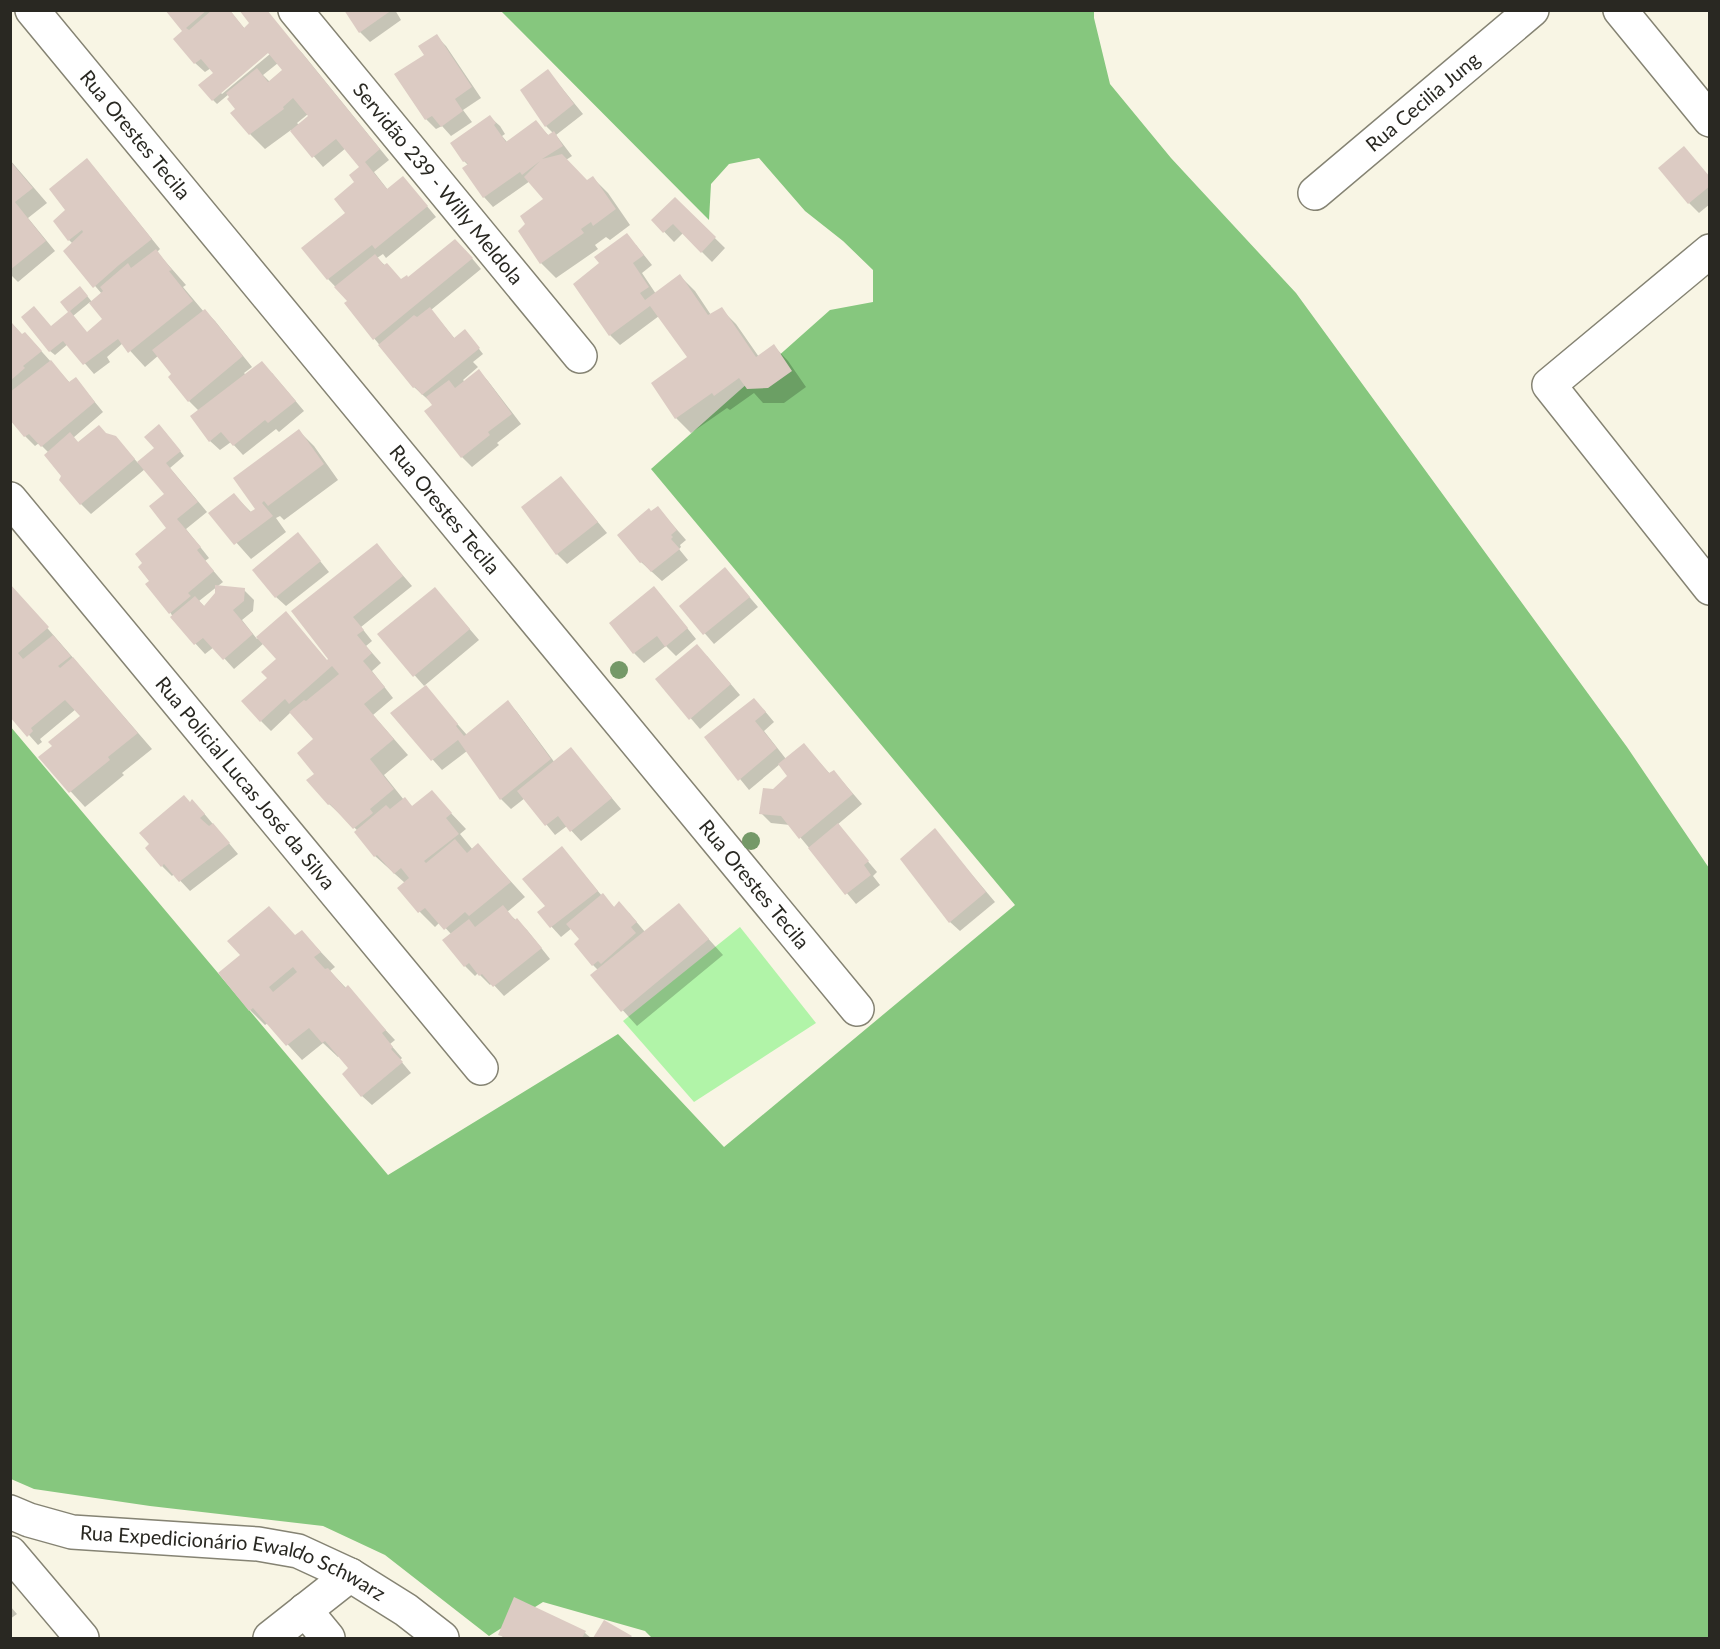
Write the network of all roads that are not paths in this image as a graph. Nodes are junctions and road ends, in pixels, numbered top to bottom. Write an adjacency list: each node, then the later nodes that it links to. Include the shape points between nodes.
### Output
1 (32, 10): 11 (street, Rua Orestes Tecila)
2 (295, 10): 8 (street, Servidão 239 - Willy Meldola)
3 (1532, 10): 6 (street, Rua Cecilia Jung)
4 (1620, 10): 5 (street)
5 (1710, 120)
6 (1315, 193)
7 (1710, 251): 10 (street, via 1549,385)
8 (580, 356)
9 (10, 499): 12 (street, Rua Policial Lucas José da Silva)
10 (1710, 588)
11 (857, 1009)
12 (481, 1068)
13 (10, 1512): 15 (street, Rua Expedicionário Ewaldo Schwarz, via 72,1532 258,1544 298,1551)
14 (10, 1553): 17 (street)
15 (350, 1575): 16 (street); 20 (street, Rua Expedicionário Ewaldo Schwarz)
16 (305, 1610): 18 (street); 19 (street)
17 (82, 1638)
18 (270, 1638)
19 (328, 1638)
20 (442, 1638)

